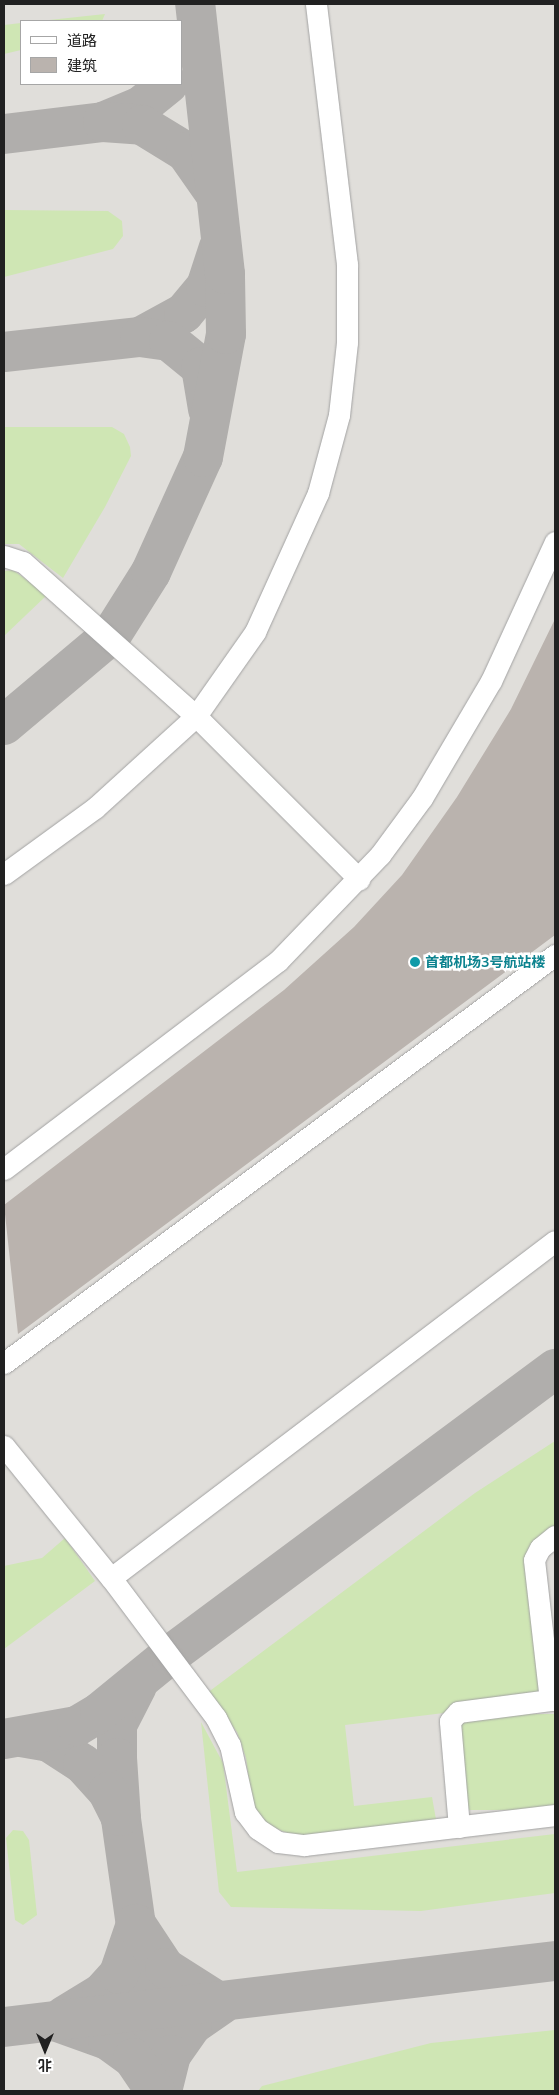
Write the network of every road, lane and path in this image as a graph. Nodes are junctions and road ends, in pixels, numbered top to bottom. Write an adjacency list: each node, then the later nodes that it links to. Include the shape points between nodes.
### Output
1 (316, 4): 4 (lane, via 347,264 347,342 338,415 318,492 289,565 255,632)
2 (555, 542): 6 (lane, via 491,681 422,798)
3 (4, 556): 4 (lane, via 24,562)
4 (196, 716): 5 (lane, via 95,808); 6 (lane)
5 (4, 874)
6 (359, 879): 8 (lane, via 278,961)
7 (555, 955): 10 (lane)
8 (4, 1169)
9 (555, 1241): 13 (lane)
10 (4, 1362)
11 (4, 1446): 13 (lane)
12 (555, 1536): 14 (lane, via 540,1548 534,1560)
13 (111, 1578): 16 (lane, via 225,1732 245,1812 258,1829 278,1842 304,1845)
14 (553, 1700): 16 (lane, via 458,1712 450,1721)
15 (555, 1814): 16 (lane)
16 (460, 1827)

